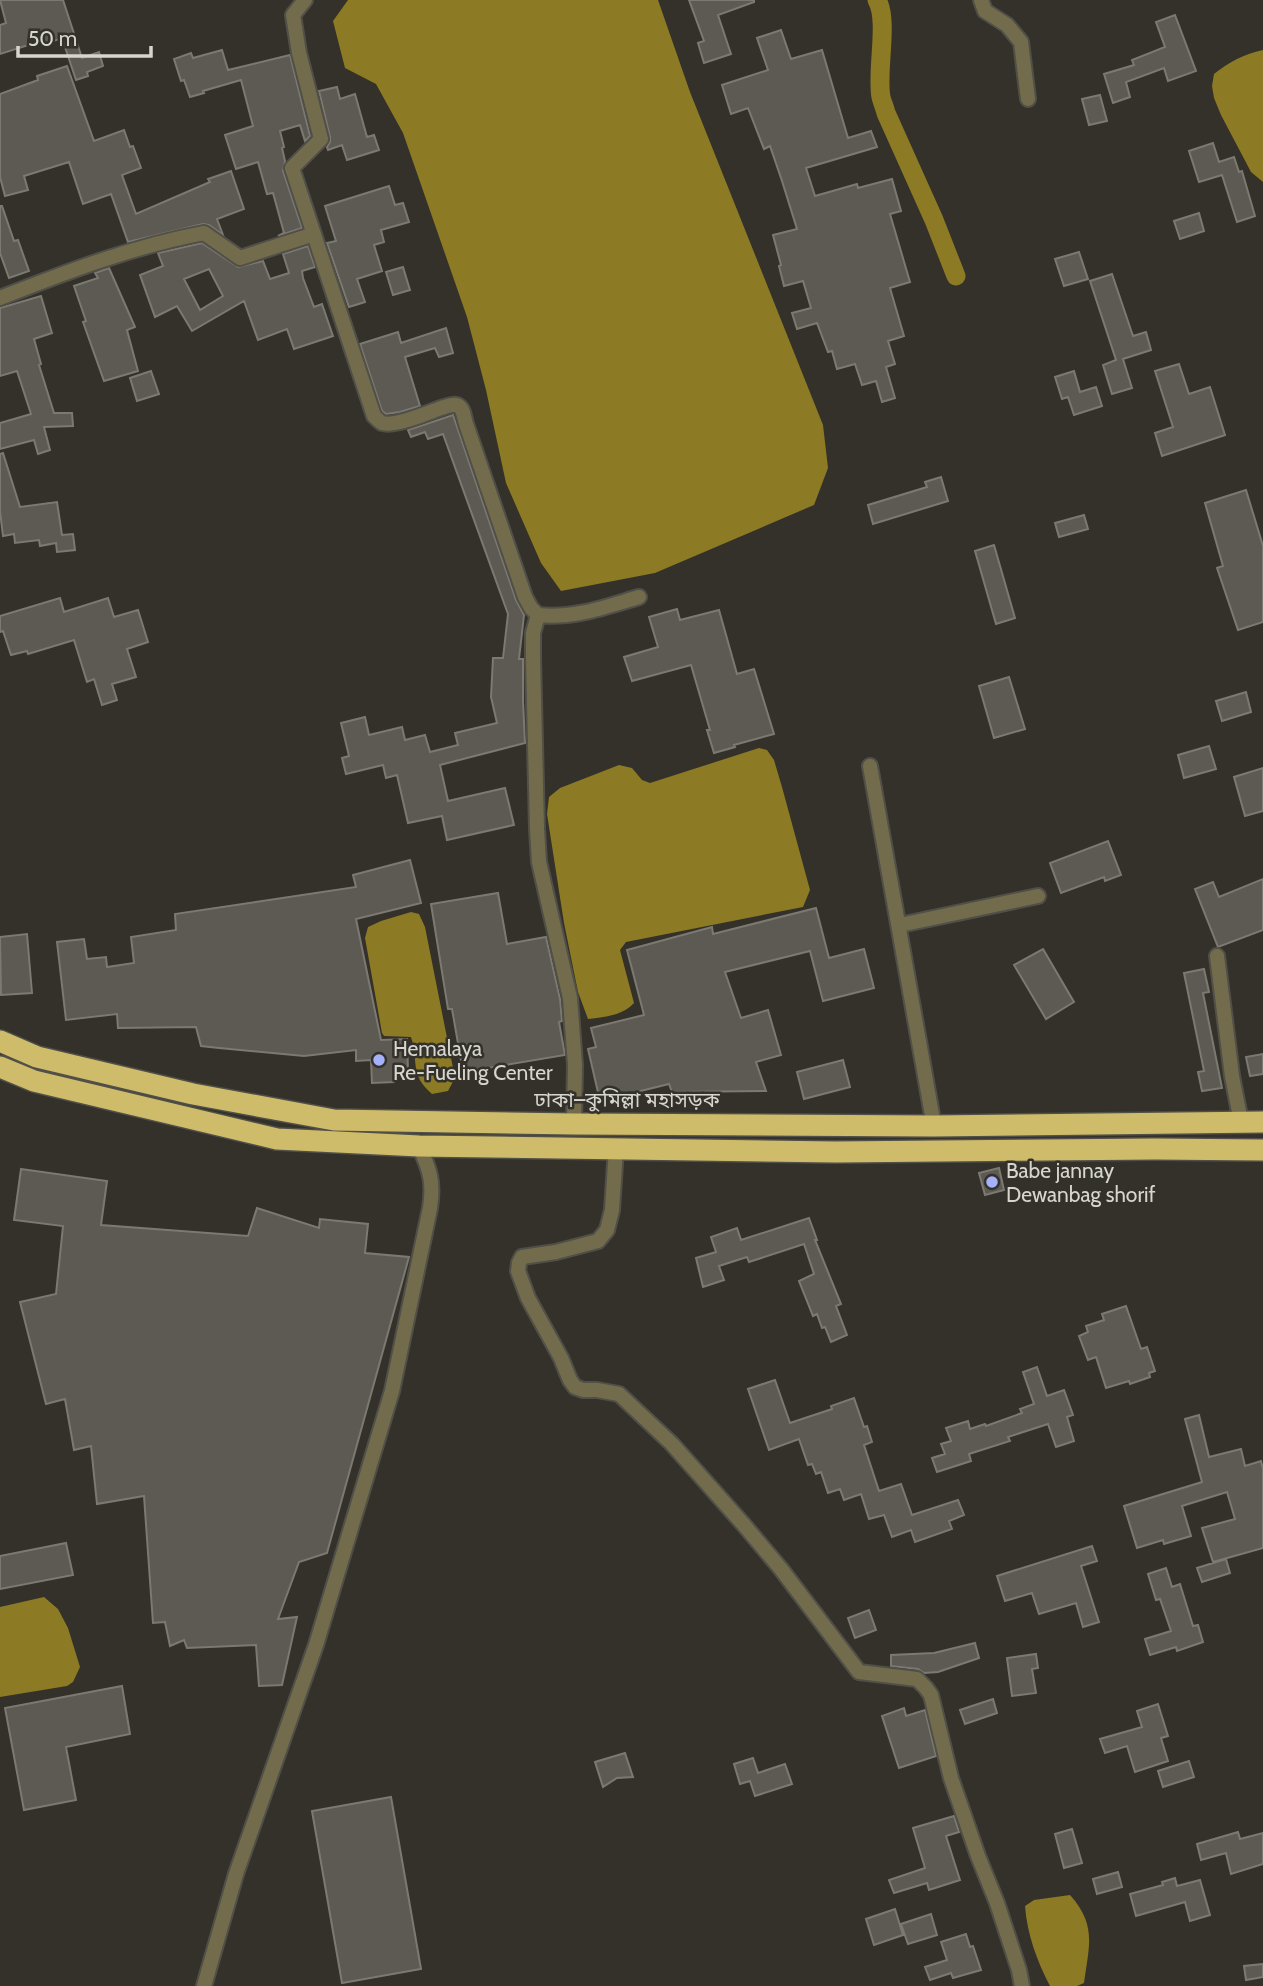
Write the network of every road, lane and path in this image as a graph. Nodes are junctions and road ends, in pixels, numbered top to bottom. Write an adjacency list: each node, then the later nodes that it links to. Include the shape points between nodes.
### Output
1 (305, 0): 4 (street, via 293,15 321,139 292,168)
2 (981, 0): 3 (street, via 985,12 1007,25 1021,42)
3 (1028, 99)
4 (314, 234): 5 (street, via 240,258 204,233 172,239 65,272); 7 (street, via 374,416 386,424 459,406 525,597)
5 (0, 298)
6 (639, 597): 7 (street, via 584,613)
7 (538, 615): 16 (street, via 533,658 539,862 570,998)
8 (870, 766): 10 (street)
9 (1038, 896): 10 (street)
10 (900, 925): 17 (street)
11 (1217, 956): 14 (street)
12 (0, 1041): 16 (highway, ঢাকা–কুমিল্লা মহাসড়ক, via 37,1057 193,1094 334,1120)
13 (0, 1066): 18 (highway, via 34,1081 277,1139)
14 (1241, 1122): 15 (highway, ঢাকা–কুমিল্লা মহাসড়ক); 17 (highway, ঢাকা–কুমিল্লা মহাসড়ক)
15 (1263, 1122)
16 (574, 1124): 17 (highway, ঢাকা–কুমিল্লা মহাসড়ক)
17 (934, 1126)
18 (419, 1146): 19 (highway); 21 (street, via 433,1187 392,1391 316,1645 236,1874)
19 (616, 1148): 20 (highway, via 836,1153); 22 (street, via 607,1230 598,1241 522,1257 519,1271 528,1298 575,1387 619,1394 672,1444 759,1542 859,1672 917,1679 926,1688 951,1778)
20 (1263, 1150)
21 (204, 1986)
22 (1022, 1986)

